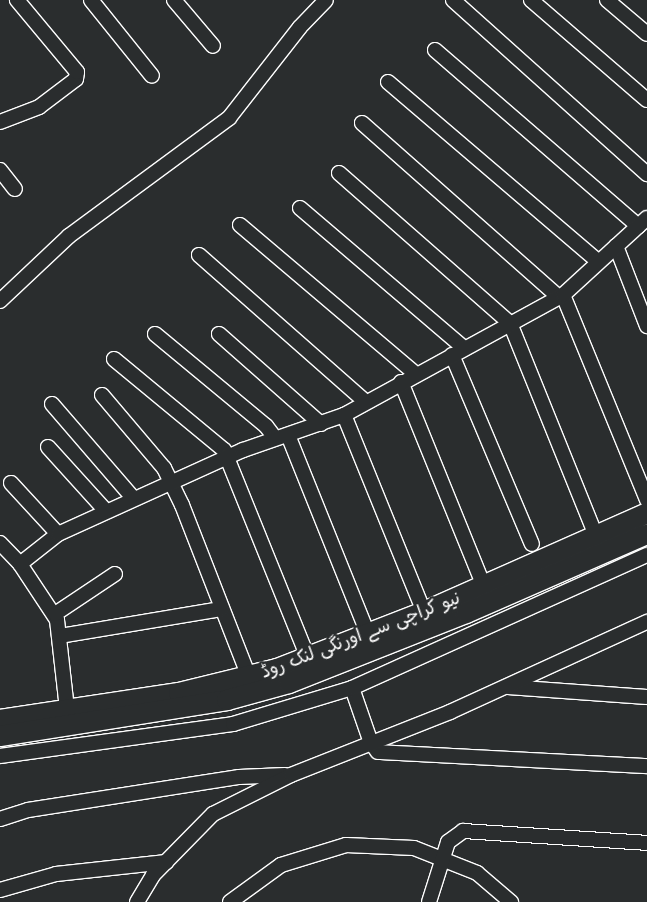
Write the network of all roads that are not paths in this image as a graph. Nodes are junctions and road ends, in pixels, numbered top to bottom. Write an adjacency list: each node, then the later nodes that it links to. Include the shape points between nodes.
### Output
1 (17, 0): 14 (street, via 77,72 76,79 39,107)
2 (91, 0): 11 (street)
3 (174, 0): 9 (street)
4 (326, 0): 27 (street, via 300,27 228,118 69,236)
5 (453, 0): 18 (street)
6 (531, 0): 13 (street)
7 (607, 0): 8 (street)
8 (647, 34)
9 (213, 46)
10 (435, 50): 21 (street)
11 (152, 76)
12 (388, 82): 25 (street)
13 (647, 100)
14 (0, 122)
15 (362, 123): 26 (street)
16 (0, 170): 19 (street)
17 (339, 173): 28 (street)
18 (647, 174)
19 (16, 189)
20 (300, 208): 32 (street)
21 (643, 222): 23 (street)
22 (240, 225): 34 (street)
23 (616, 246): 25 (street); 29 (street)
24 (199, 255): 37 (street)
25 (599, 262): 26 (street)
26 (561, 296): 28 (street); 47 (street)
27 (0, 302)
28 (510, 323): 32 (street); 54 (street)
29 (647, 326)
30 (155, 334): 41 (street)
31 (220, 334): 40 (street)
32 (458, 351): 34 (street); 53 (street)
33 (114, 359): 43 (street)
34 (416, 374): 35 (street)
35 (401, 382): 37 (street); 58 (street)
36 (102, 395): 44 (street, via 154,453)
37 (366, 402): 39 (street)
38 (52, 404): 46 (street)
39 (344, 415): 40 (street); 60 (street)
40 (321, 424): 41 (street)
41 (282, 436): 43 (street); 63 (street)
42 (48, 448): 48 (street)
43 (228, 456): 44 (street); 65 (street)
44 (170, 480): 46 (street); 59 (street)
45 (11, 484): 50 (street)
46 (133, 498): 48 (street)
47 (647, 500)
48 (106, 511): 50 (street)
49 (647, 513): 54 (street, نیو کراچی سے اورنگی لنک روڈ)
50 (58, 534): 56 (street)
51 (647, 534): 54 (street, نیو کراچی سے اورنگی لنک روڈ)
52 (0, 542): 56 (street)
53 (532, 544)
54 (587, 546): 58 (street, نیو کراچی سے اورنگی لنک روڈ); 66 (street, نیو کراچی سے اورنگی لنک روڈ)
55 (647, 555): 69 (street)
56 (20, 564): 61 (street)
57 (115, 574): 61 (street)
58 (484, 586): 60 (street, نیو کراچی سے اورنگی لنک روڈ)
59 (222, 609): 64 (street); 67 (street)
60 (424, 612): 63 (street, نیو کراچی سے اورنگی لنک روڈ)
61 (54, 614): 64 (street)
62 (645, 624): 68 (street)
63 (368, 634): 66 (street, نیو کراچی سے اورنگی لنک روڈ)
64 (60, 636): 71 (street)
65 (308, 658): 66 (street, نیو کراچی سے اورنگی لنک روڈ); 67 (street, نیو کراچی سے اورنگی لنک روڈ)
66 (331, 659): 73 (street, نیو کراچی سے اورنگی لنک روڈ, via 227,700)
67 (248, 677): 71 (street, نیو کراچی سے اورنگی لنک روڈ, via 179,693)
68 (505, 687): 70 (street); 74 (street)
69 (352, 688): 74 (street); 75 (street, via 233,724)
70 (647, 697)
71 (66, 709): 72 (street, نیو کراچی سے اورنگی لنک روڈ)
72 (0, 720)
73 (0, 736)
74 (372, 743): 76 (street, via 378,752 387,753); 77 (street)
75 (0, 756)
76 (647, 766)
77 (291, 775): 78 (street, via 238,777 28,810); 81 (street, via 213,814)
78 (0, 819)
79 (647, 843): 80 (street, via 463,831 448,842)
80 (443, 859): 84 (street, via 414,848 346,845 281,865); 85 (street); 86 (street, via 478,872)
81 (166, 862): 82 (street, via 56,874); 83 (street, via 153,875)
82 (0, 890)
83 (137, 902)
84 (230, 902)
85 (429, 902)
86 (511, 902)

